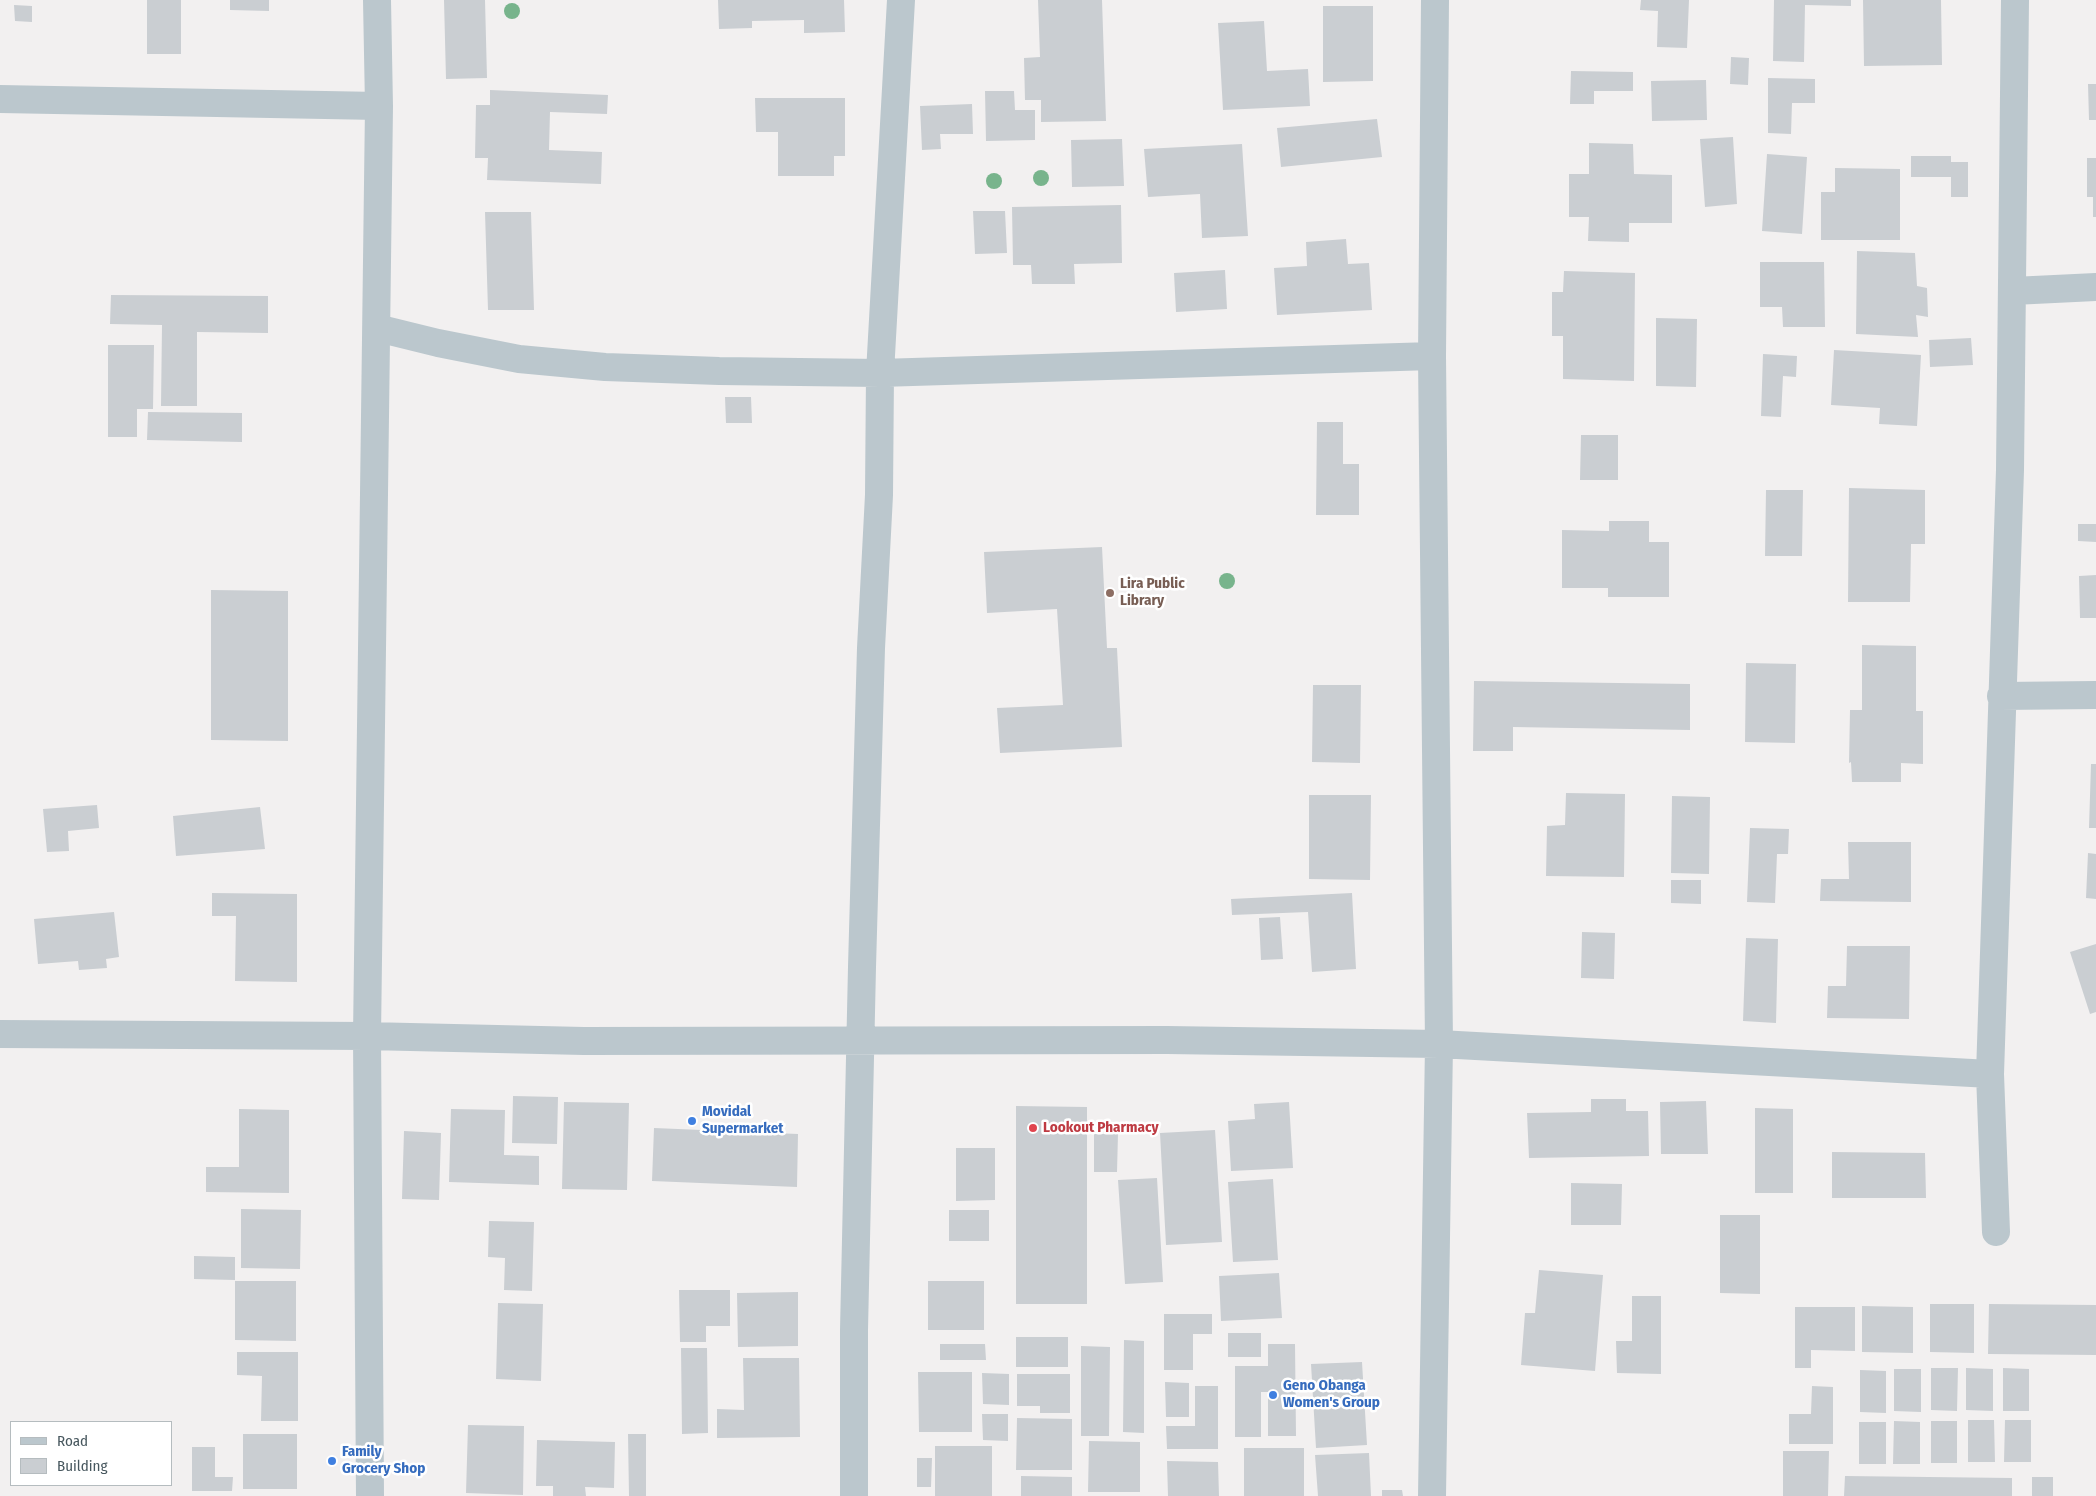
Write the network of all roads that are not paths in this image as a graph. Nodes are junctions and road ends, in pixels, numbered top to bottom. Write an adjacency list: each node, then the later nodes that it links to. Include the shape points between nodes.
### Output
1 (377, 0): 6 (street)
2 (901, 0): 11 (street)
3 (1435, 0): 10 (street)
4 (2015, 0): 8 (street)
5 (0, 99): 6 (street)
6 (379, 106): 9 (street)
7 (2096, 287): 8 (street)
8 (2013, 290): 13 (street)
9 (376, 328): 11 (street, via 519,359 614,367); 15 (street)
10 (1432, 356): 11 (street); 17 (street)
11 (880, 373): 16 (street)
12 (2096, 695): 13 (street)
13 (2001, 696): 18 (street)
14 (0, 1034): 15 (street)
15 (367, 1036): 16 (street, via 584,1041); 20 (street)
16 (861, 1041): 17 (street, via 1167,1040); 21 (street, via 854,1330)
17 (1439, 1044): 18 (street); 22 (street)
18 (1990, 1074): 19 (street)
19 (1996, 1232)
20 (370, 1496)
21 (854, 1496)
22 (1432, 1496)

